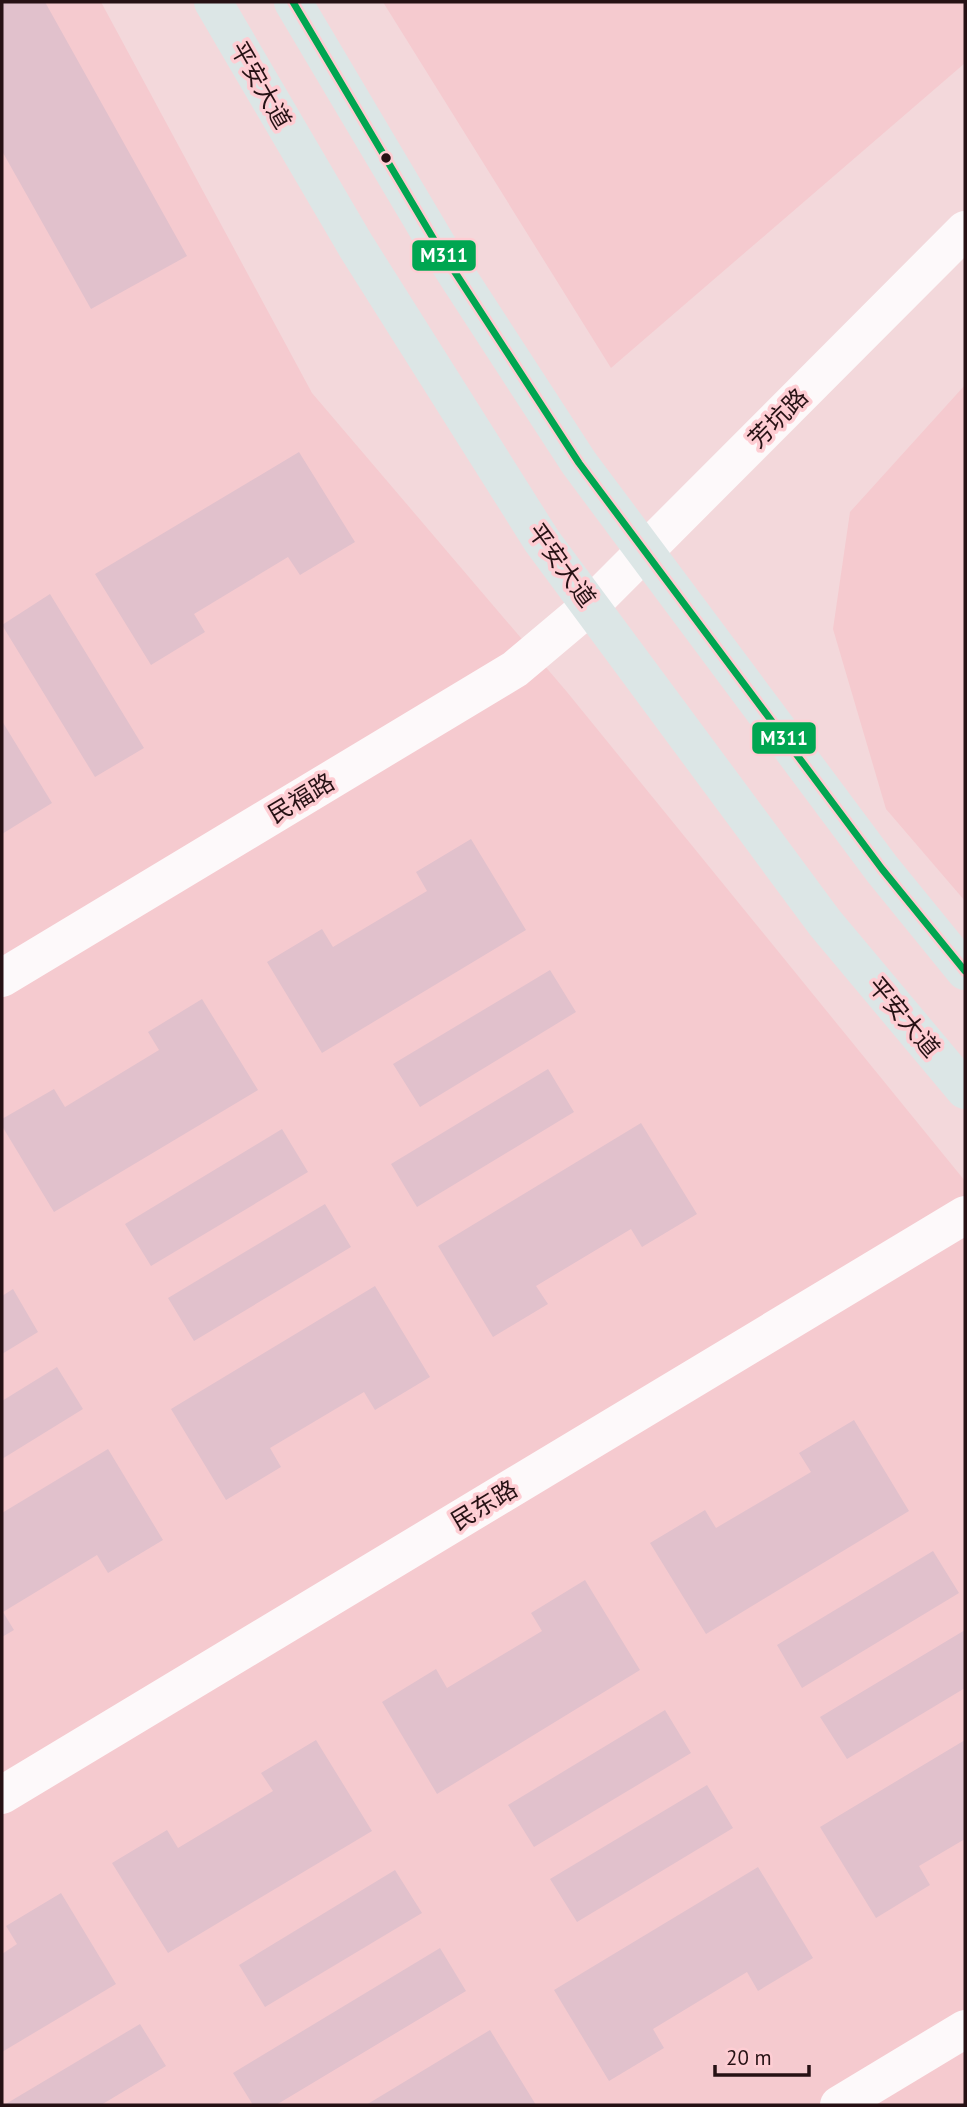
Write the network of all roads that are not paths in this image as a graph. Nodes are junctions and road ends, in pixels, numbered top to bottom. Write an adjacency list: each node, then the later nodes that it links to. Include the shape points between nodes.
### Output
1 (213, 2): 5 (main road, 平安大道, via 356,246 542,541)
2 (293, 2): 4 (main road, via 498,341 579,463)
3 (961, 243): 4 (street, 芳坑路)
4 (646, 550): 5 (street, 芳坑路); 6 (main road, via 881,869)
5 (591, 605): 7 (street, 民福路, via 515,669); 8 (main road, 平安大道, via 825,923)
6 (965, 971)
7 (2, 978)
8 (965, 1090)
9 (965, 1215): 10 (street, 民东路)
10 (2, 1795)
11 (965, 2029): 12 (street)
12 (839, 2105)

